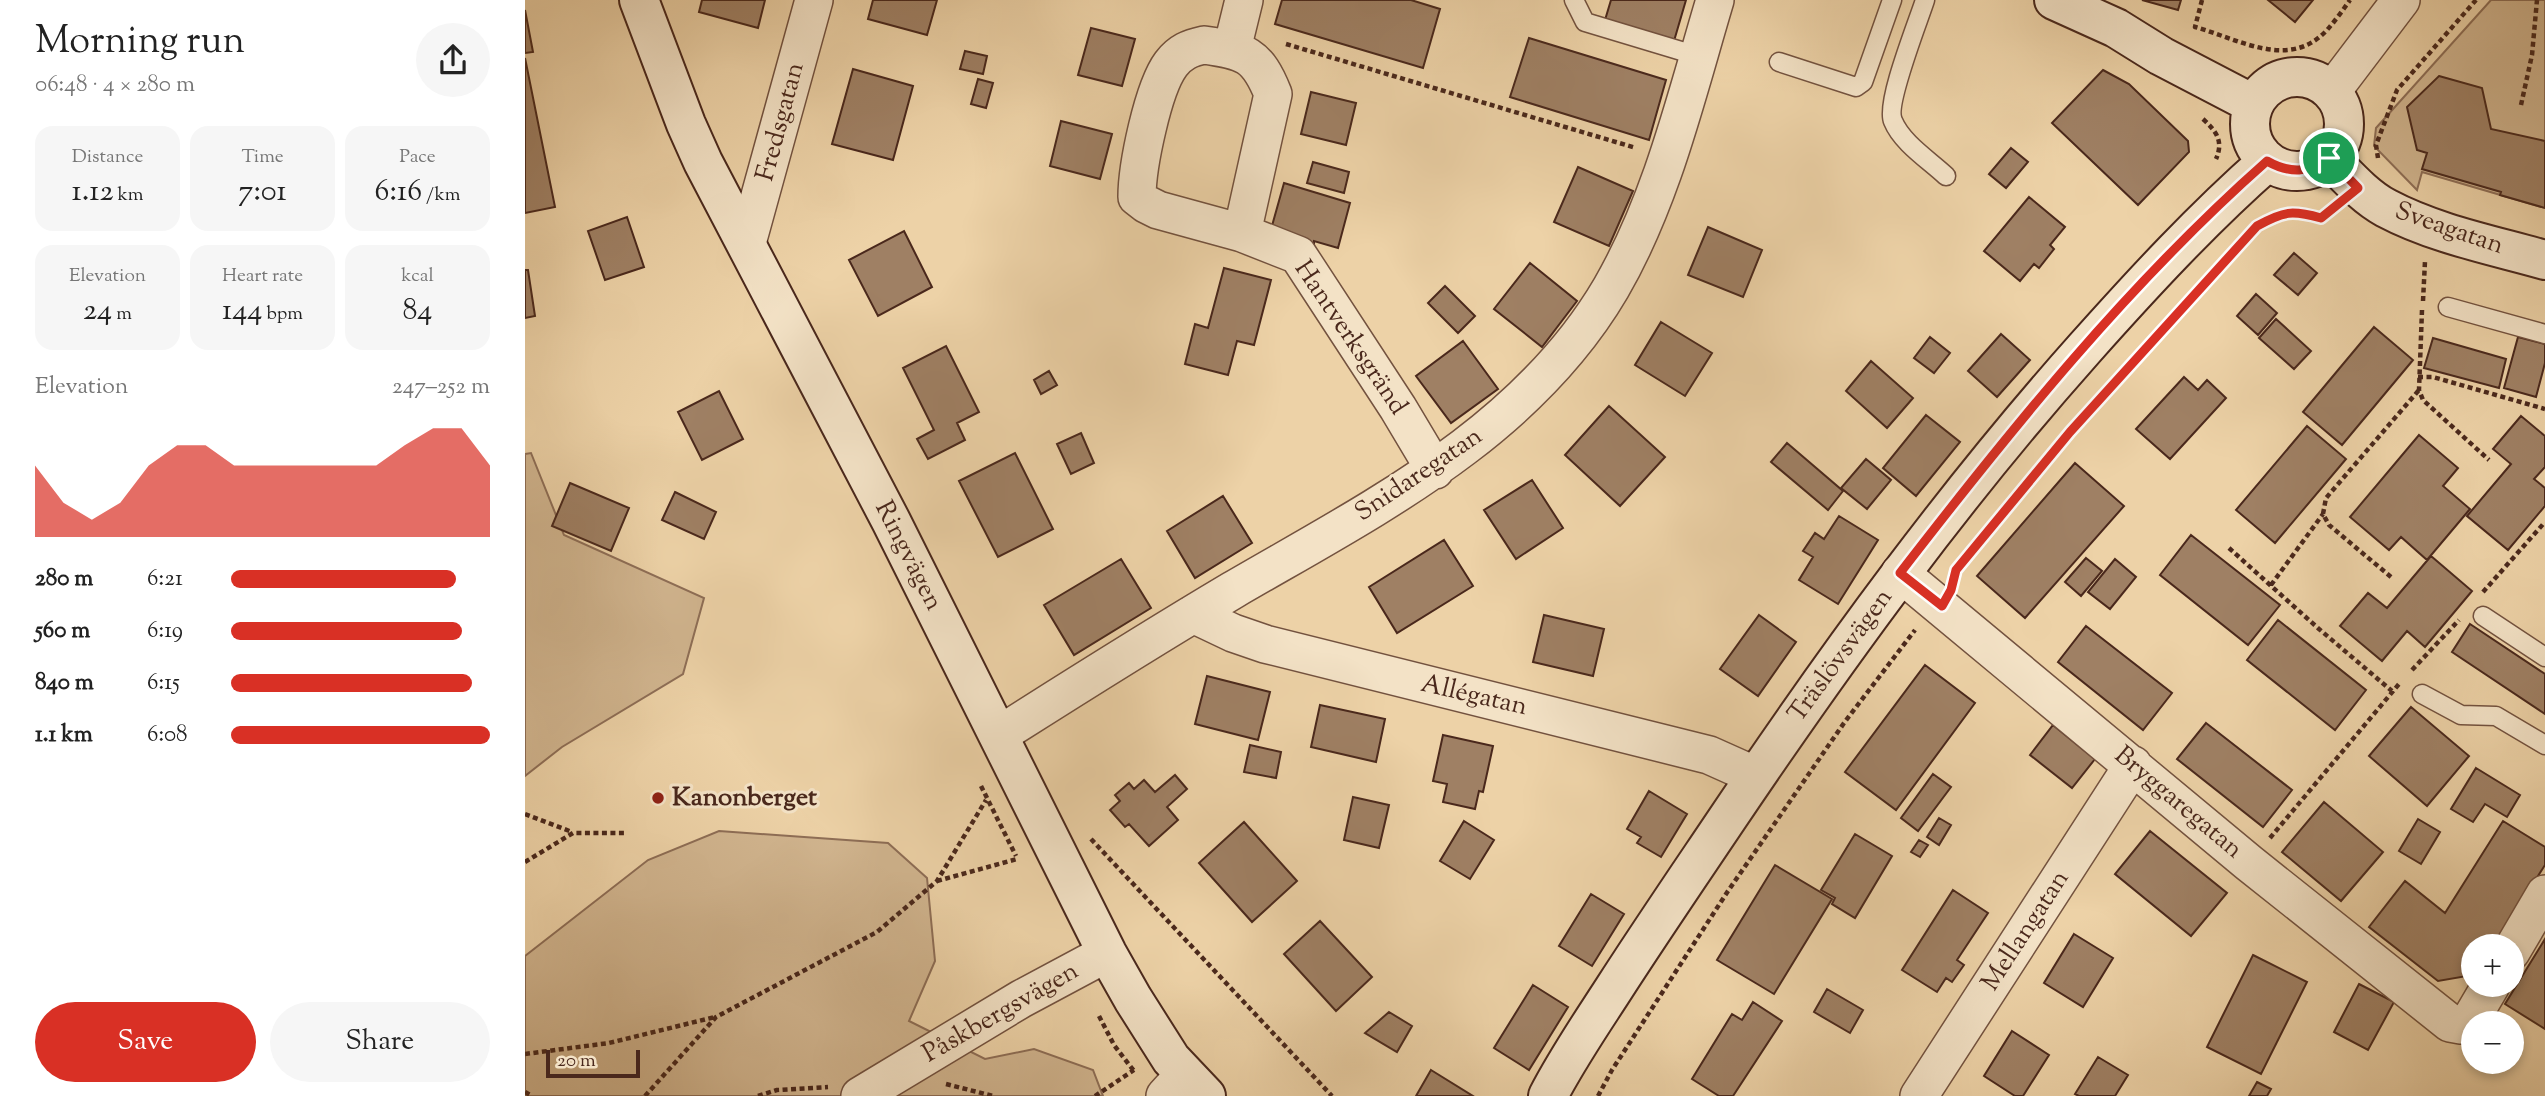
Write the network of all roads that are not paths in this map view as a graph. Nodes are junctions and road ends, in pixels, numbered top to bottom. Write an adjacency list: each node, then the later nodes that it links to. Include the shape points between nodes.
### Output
1 (639, 0): 18 (street, Ringvägen, via 686,124)
2 (814, 0): 18 (street, Fredsgatan)
3 (1574, 0): 10 (lane, via 1585,22)
4 (1715, 0): 10 (street, Snidaregatan)
5 (1892, 0): 11 (lane, via 1863,82 1856,87)
6 (1925, 0): 16 (lane, via 1893,95 1891,119 1900,134)
7 (2054, 0): 13 (street, via 2116,28)
8 (2401, 0): 12 (street)
9 (1238, 26): 17 (street, via 1273,94); 17 (street, Hantverksgränd, via 1187,49 1171,64 1153,105 1137,197 1158,210)
10 (1698, 57): 22 (street, Snidaregatan, via 1641,228 1611,289 1560,359 1486,430)
11 (1779, 62)
12 (2332, 91): 13 (street, via 2309,78 2282,78 2270,84); 14 (street, via 2340,103 2344,132)
13 (2253, 104): 15 (street, via 2249,129)
14 (2329, 158): 15 (street, via 2319,166 2293,171); 19 (street, Sveagatan, via 2385,207 2427,225)
15 (2267, 161): 23 (street, Träslövsvägen, via 2225,198 2036,402)
16 (1946, 176)
17 (1242, 233): 22 (street, Hantverksgränd, via 1298,256)
18 (747, 243): 28 (street, Ringvägen)
19 (2545, 260)
20 (2448, 307): 21 (lane)
21 (2545, 334)
22 (1435, 470): 24 (street, Snidaregatan)
23 (1900, 573): 30 (street, Bryggaregatan); 31 (street, Träslövsvägen)
24 (1193, 614): 28 (street, Snidaregatan); 31 (street, Allégatan, via 1265,644 1709,755)
25 (2483, 616): 26 (lane)
26 (2545, 657)
27 (2422, 694): 29 (lane, via 2461,715 2496,716)
28 (999, 735): 34 (street, Ringvägen)
29 (2545, 746)
30 (2133, 765): 35 (street, Bryggaregatan, via 2451,1023 2461,1025 2471,1019); 39 (street, Mellangatan)
31 (1756, 776): 38 (street, Träslövsvägen)
32 (2545, 894): 33 (street)
33 (2522, 934)
34 (1107, 953): 36 (street, Ringvägen); 37 (street, Påskbergsvägen)
35 (2484, 997)
36 (1186, 1089)
37 (848, 1091)
38 (1548, 1096)
39 (1919, 1096)

